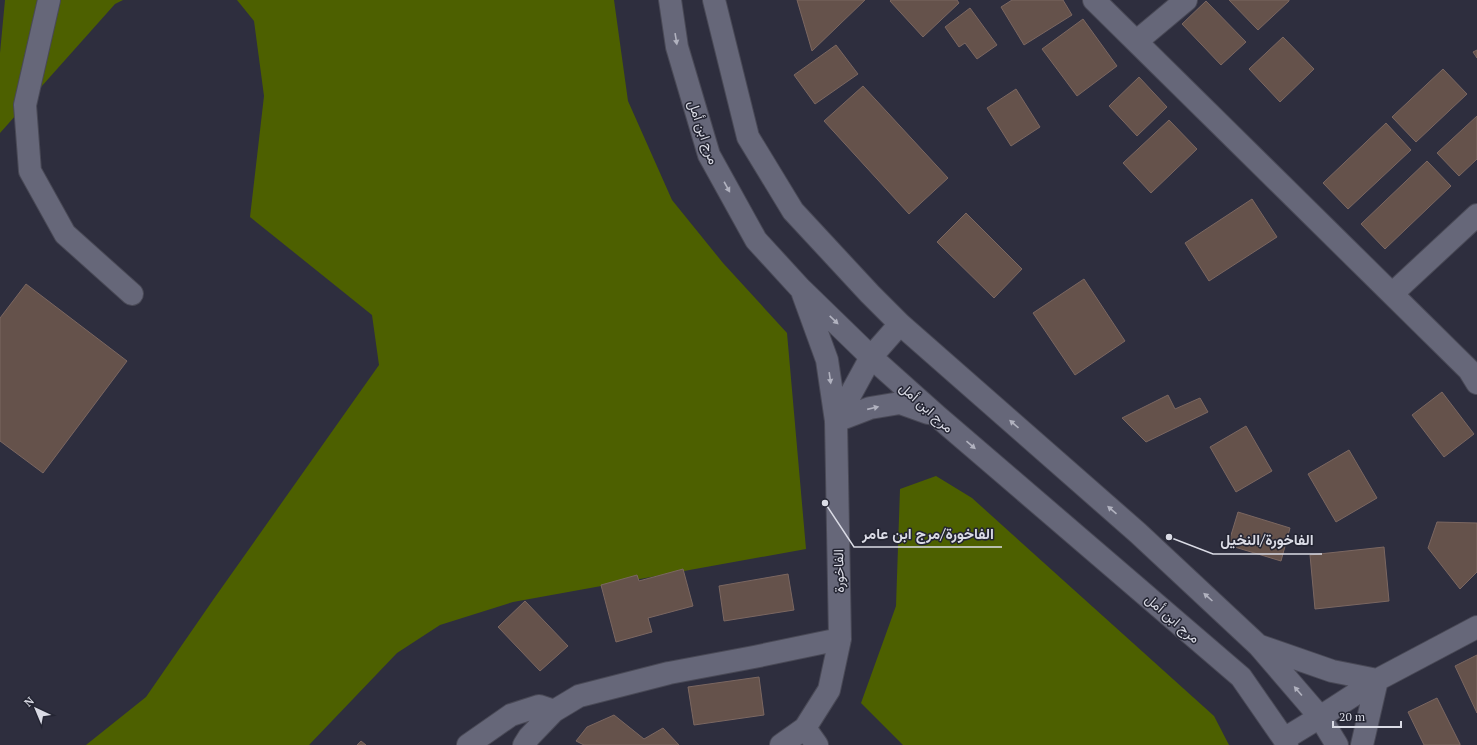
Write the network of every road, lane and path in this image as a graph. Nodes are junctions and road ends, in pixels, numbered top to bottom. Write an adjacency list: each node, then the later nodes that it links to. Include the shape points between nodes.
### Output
1 (49, 0): 9 (street, via 25,105 30,171 65,234)
2 (670, 0): 8 (street, مرج ابن أمل, one-way to 8, via 677,46 708,155 756,240)
3 (1094, 0): 6 (street)
4 (1186, 0): 6 (street)
5 (721, 4): 11 (street, via 748,137 793,211)
6 (1137, 41): 10 (street)
7 (1477, 215): 10 (street)
8 (800, 288): 12 (street, مرج ابن أمل, one-way to 12); 15 (street, one-way to 15, via 827,360)
9 (132, 294)
10 (1392, 294): 13 (street, via 1469,370)
11 (900, 324): 12 (street, الفاخورة); 18 (street, one-way to 11, via 1132,528)
12 (871, 356): 14 (street, مرج ابن أمل); 15 (street, الفاخورة)
13 (1477, 383)
14 (937, 416): 15 (street, one-way to 14, via 870,408 900,403); 23 (street, مرج ابن أمل, one-way to 23, via 1242,677)
15 (836, 420): 17 (street, الفاخورة)
16 (1477, 627): 19 (street)
17 (840, 639): 20 (street, via 669,673 579,696); 22 (street, الفاخورة, via 829,690)
18 (1259, 646): 19 (street, via 1332,671); 21 (street, one-way to 18)
19 (1377, 680): 21 (street); 28 (street)
20 (554, 712): 24 (street, via 539,706 511,715); 25 (street)
21 (1320, 717): 23 (street); 27 (street)
22 (811, 736): 26 (street, الفاخورة)
23 (1285, 742)
24 (468, 745)
25 (524, 745)
26 (781, 745)
27 (1337, 745)
28 (1362, 745)

